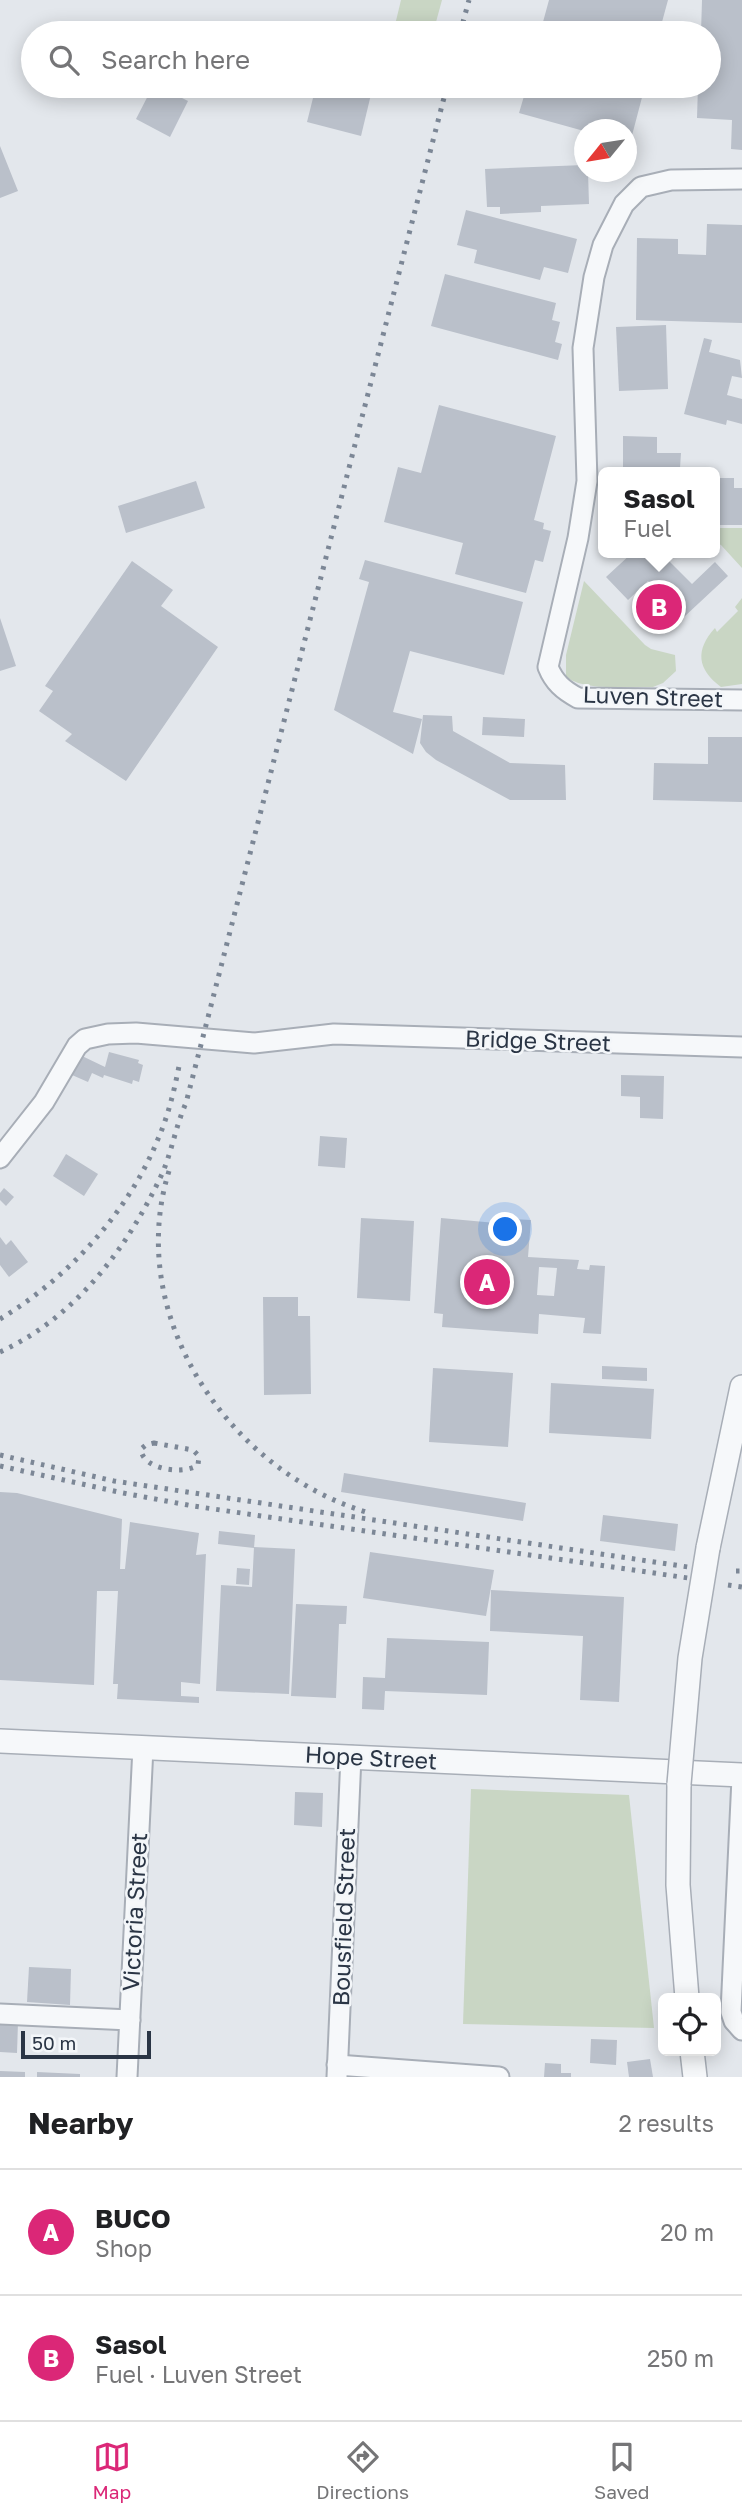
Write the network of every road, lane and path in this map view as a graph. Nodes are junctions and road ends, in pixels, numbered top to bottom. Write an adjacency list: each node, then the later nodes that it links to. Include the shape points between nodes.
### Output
1 (742, 179): 2 (street, Luven Street, via 671,180 641,187 624,204 603,245 583,348 587,481 548,667 552,678 578,698)
2 (742, 700)
3 (742, 1047): 4 (street, Bridge Street, via 334,1034 254,1044 136,1033 97,1036 85,1039 72,1052 44,1102)
4 (0, 1158)
5 (742, 1387): 10 (street, bridge, via 708,1548 688,1684 679,1784 678,1885)
6 (0, 1741): 7 (street, Hope Street)
7 (143, 1747): 8 (street, Hope Street); 12 (street, Victoria Street)
8 (351, 1756): 9 (street, Hope Street); 15 (street, Bousfield Street)
9 (742, 1776): 13 (street, via 731,2012)
10 (687, 1993)
11 (0, 2014): 12 (street)
12 (130, 2020): 16 (street, Victoria Street)
13 (742, 2030)
14 (693, 2056): 18 (street)
15 (337, 2071): 17 (street)
16 (127, 2077)
17 (499, 2077)
18 (695, 2077)

